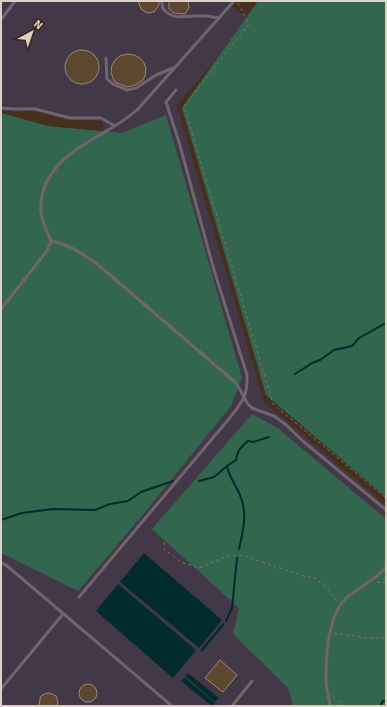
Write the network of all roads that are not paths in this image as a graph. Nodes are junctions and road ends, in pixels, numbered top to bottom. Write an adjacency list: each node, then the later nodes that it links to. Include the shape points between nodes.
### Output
1 (15, 1): 5 (lane)
2 (235, 1): 4 (lane)
3 (162, 3): 4 (lane, via 168,14 179,18)
4 (219, 18): 7 (lane)
5 (1, 20)
6 (106, 58): 7 (lane, via 107,79 127,90 136,88 156,74)
7 (175, 67): 10 (lane, via 129,118)
8 (176, 90): 13 (lane, via 166,102 247,375 248,387)
9 (1, 108): 10 (lane, via 35,109 70,118 101,118)
10 (115, 126): 11 (lane, via 66,157 50,176 43,192 41,212)
11 (51, 241): 12 (lane, via 47,251); 13 (lane, via 62,243 96,263 236,383)
12 (1, 309)
13 (244, 399): 14 (lane, via 252,408 274,416 285,424); 17 (lane)
14 (386, 510)
15 (1, 563): 18 (lane)
16 (386, 567): 23 (lane, via 371,581 348,596 332,619 326,679)
17 (79, 597)
18 (63, 614): 20 (lane); 21 (lane)
19 (252, 681): 22 (lane)
20 (1, 689)
21 (172, 706)
22 (232, 706)
23 (330, 706)

